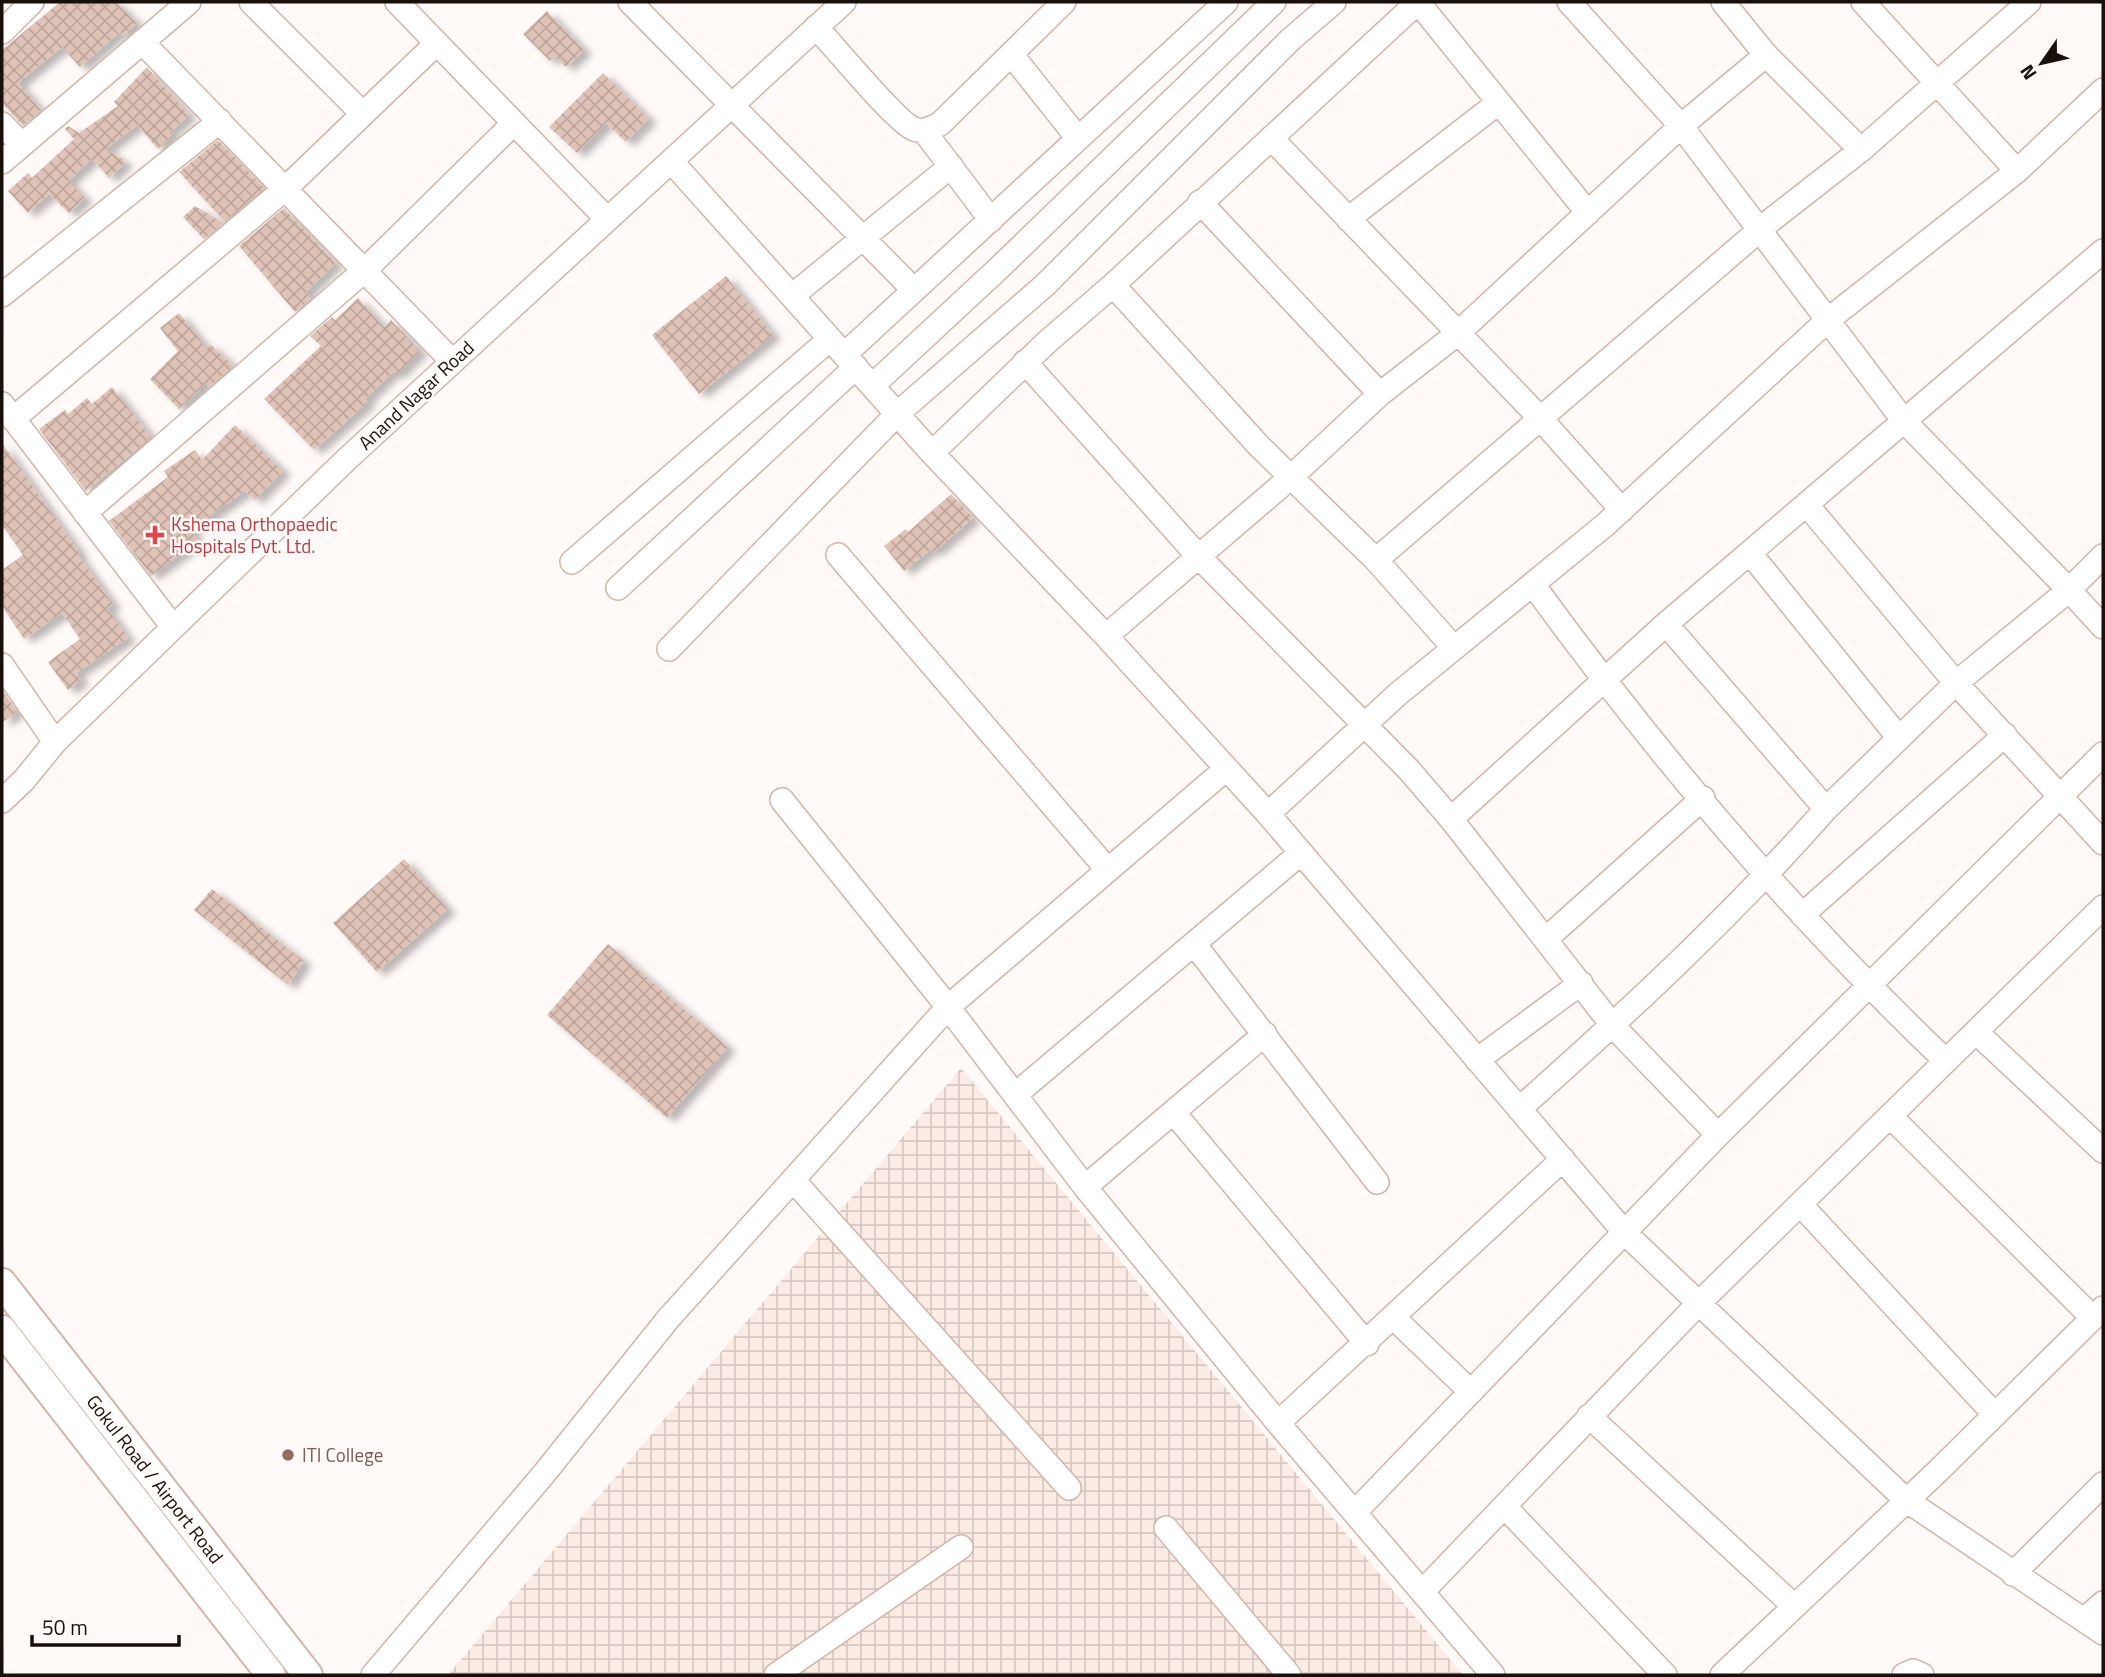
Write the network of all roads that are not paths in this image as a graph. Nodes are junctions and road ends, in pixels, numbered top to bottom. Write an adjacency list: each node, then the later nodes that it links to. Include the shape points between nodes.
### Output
1 (32, 2): 17 (street)
2 (189, 2): 19 (street)
3 (251, 2): 27 (street)
4 (397, 2): 20 (street)
5 (844, 2): 16 (street, Anand Nagar Road)
6 (1064, 2): 21 (street)
7 (1226, 2): 33 (street)
8 (1334, 2): 18 (street)
9 (1418, 2): 25 (street); 34 (street)
10 (1569, 2): 31 (street)
11 (1723, 2): 22 (street)
12 (2029, 2): 23 (street)
13 (636, 4): 26 (street)
14 (1267, 4): 18 (street); 60 (street)
15 (1876, 6): 23 (street)
16 (816, 27): 26 (street, Anand Nagar Road); 32 (street, via 896,114 911,128)
17 (2, 32)
18 (1290, 40): 63 (street, via 1045,285)
19 (142, 42): 28 (street); 35 (street)
20 (437, 43): 27 (street); 29 (street)
21 (1011, 54): 32 (street, via 940,124); 33 (street)
22 (1766, 55): 31 (street); 36 (street)
23 (1938, 83): 36 (street); 40 (street)
24 (2103, 90): 40 (street)
25 (1499, 103): 43 (street); 45 (street)
26 (731, 105): 38 (street, Anand Nagar Road); 48 (street)
27 (363, 114): 41 (street)
28 (220, 121): 41 (street); 53 (street)
29 (514, 123): 44 (street); 50 (street)
30 (2, 124): 35 (street)
31 (1681, 126): 43 (street); 47 (street)
32 (924, 131): 39 (street)
33 (1077, 137): 46 (street)
34 (1271, 138): 42 (street); 45 (street)
35 (22, 145): 37 (street)
36 (1861, 150): 47 (street)
37 (2, 162)
38 (672, 162): 44 (street, Anand Nagar Road); 54 (street)
39 (951, 166): 46 (street); 48 (street)
40 (2017, 171): 55 (street)
41 (286, 188): 50 (street); 62 (street)
42 (1200, 202): 51 (street); 61 (street)
43 (1588, 213): 56 (street)
44 (607, 219): 58 (street, Anand Nagar Road)
45 (1348, 219): 56 (street)
46 (991, 220): 52 (street)
47 (1760, 229): 55 (street); 64 (street)
48 (863, 239): 52 (street); 54 (street)
49 (2103, 251): 65 (street)
50 (365, 270): 58 (street); 70 (street)
51 (1113, 285): 59 (street); 67 (street)
52 (913, 289): 57 (street)
53 (2, 295)
54 (792, 296): 57 (street)
55 (1829, 319): 65 (street); 69 (street)
56 (1457, 334): 61 (street); 64 (street)
57 (843, 354): 60 (street); 76 (street); 78 (street)
58 (453, 361): 81 (street, Anand Nagar Road)
59 (1025, 362): 66 (street); 74 (street)
60 (872, 386): 63 (street)
61 (1380, 394): 67 (street)
62 (7, 411): 70 (street)
63 (897, 414): 66 (street); 85 (street)
64 (1539, 417): 69 (street); 75 (street)
65 (1905, 421): 68 (street); 79 (street)
66 (932, 453): 83 (street)
67 (1290, 478): 74 (street); 75 (street)
68 (1807, 505): 71 (street); 88 (street)
69 (1622, 510): 77 (street)
70 (86, 513): 81 (street)
71 (1750, 553): 80 (street); 91 (street)
72 (838, 555): 104 (street)
73 (2103, 555): 79 (street)
74 (1199, 557): 83 (street); 89 (street)
75 (1376, 560): 84 (street)
76 (572, 562)
77 (1535, 586): 84 (street); 87 (street)
78 (618, 588)
79 (2069, 590): 82 (street); 88 (street)
80 (1665, 624): 87 (street); 99 (street)
81 (173, 627): 92 (street, Anand Nagar Road)
82 (2103, 627)
83 (1106, 636): 94 (street)
84 (1454, 648): 89 (street)
85 (669, 649)
86 (2, 665): 92 (street)
87 (1603, 681): 96 (street); 101 (street)
88 (1956, 683): 90 (street); 91 (street)
89 (1364, 724): 100 (street); 101 (street)
90 (2005, 735): 95 (street); 107 (street)
91 (1899, 738): 99 (street)
92 (55, 742): 98 (street, Anand Nagar Road)
93 (2103, 754): 95 (street)
94 (1226, 769): 100 (street); 104 (street)
95 (2062, 796): 102 (street); 111 (street)
96 (1703, 798): 105 (street); 108 (street)
97 (782, 800): 112 (street)
98 (2, 801)
99 (1826, 809): 105 (street)
100 (1268, 814): 103 (street)
101 (1451, 818): 108 (street)
102 (2103, 844)
103 (1301, 853): 109 (street); 116 (street)
104 (1107, 869): 112 (street)
105 (1767, 876): 107 (street); 113 (street)
106 (2103, 907): 114 (street)
107 (1802, 915): 111 (street)
108 (1546, 939): 110 (street)
109 (1195, 945): 115 (street); 118 (street)
110 (1581, 983): 113 (street); 116 (street)
111 (1868, 986): 117 (street); 122 (street)
112 (948, 1007): 118 (street); 125 (street)
113 (1614, 1026): 119 (street); 122 (street)
114 (1976, 1032): 117 (street); 123 (street)
115 (1265, 1034): 120 (street); 126 (street)
116 (1477, 1060): 119 (street)
117 (1945, 1060): 121 (street)
118 (1015, 1095): 127 (street)
119 (1519, 1109): 124 (street)
120 (1174, 1112): 127 (street); 135 (street)
121 (1890, 1116): 128 (street); 132 (street)
122 (1718, 1135): 129 (street)
123 (2103, 1151)
124 (1563, 1159): 129 (street); 133 (street)
125 (793, 1180): 141 (street); 154 (street, via 668,1319)
126 (1377, 1182)
127 (1085, 1187): 139 (street)
128 (1800, 1204): 131 (street); 137 (street)
129 (1626, 1234): 131 (street); 136 (street)
130 (2, 1283): 153 (main road, Gokul Road / Airport Road)
131 (1697, 1305): 138 (street); 142 (street)
132 (2098, 1313): 137 (street)
133 (1394, 1318): 135 (street); 136 (street)
134 (2, 1330): 152 (main road, Gokul Road / Airport Road)
135 (1367, 1344): 139 (street)
136 (1471, 1392): 144 (street)
137 (1995, 1415): 142 (street)
138 (1589, 1416): 143 (street); 150 (street)
139 (1278, 1423): 144 (street)
140 (2103, 1484): 147 (street)
141 (1069, 1488)
142 (1906, 1500): 147 (street); 150 (street)
143 (1504, 1507): 148 (street); 158 (street)
144 (1356, 1511): 148 (street)
145 (1166, 1528): 156 (street)
146 (961, 1547): 155 (street)
147 (2012, 1574): 151 (street)
148 (1422, 1592): 157 (street)
149 (2103, 1603): 151 (street)
150 (1793, 1605): 159 (street)
151 (2094, 1626)
152 (271, 1675)
153 (308, 1675)
154 (373, 1675)
155 (776, 1675)
156 (1289, 1675)
157 (1493, 1675)
158 (1665, 1675)
159 (1722, 1675)
160 (1903, 1675): 161 (street, via 1913,1671)
161 (1922, 1675)

